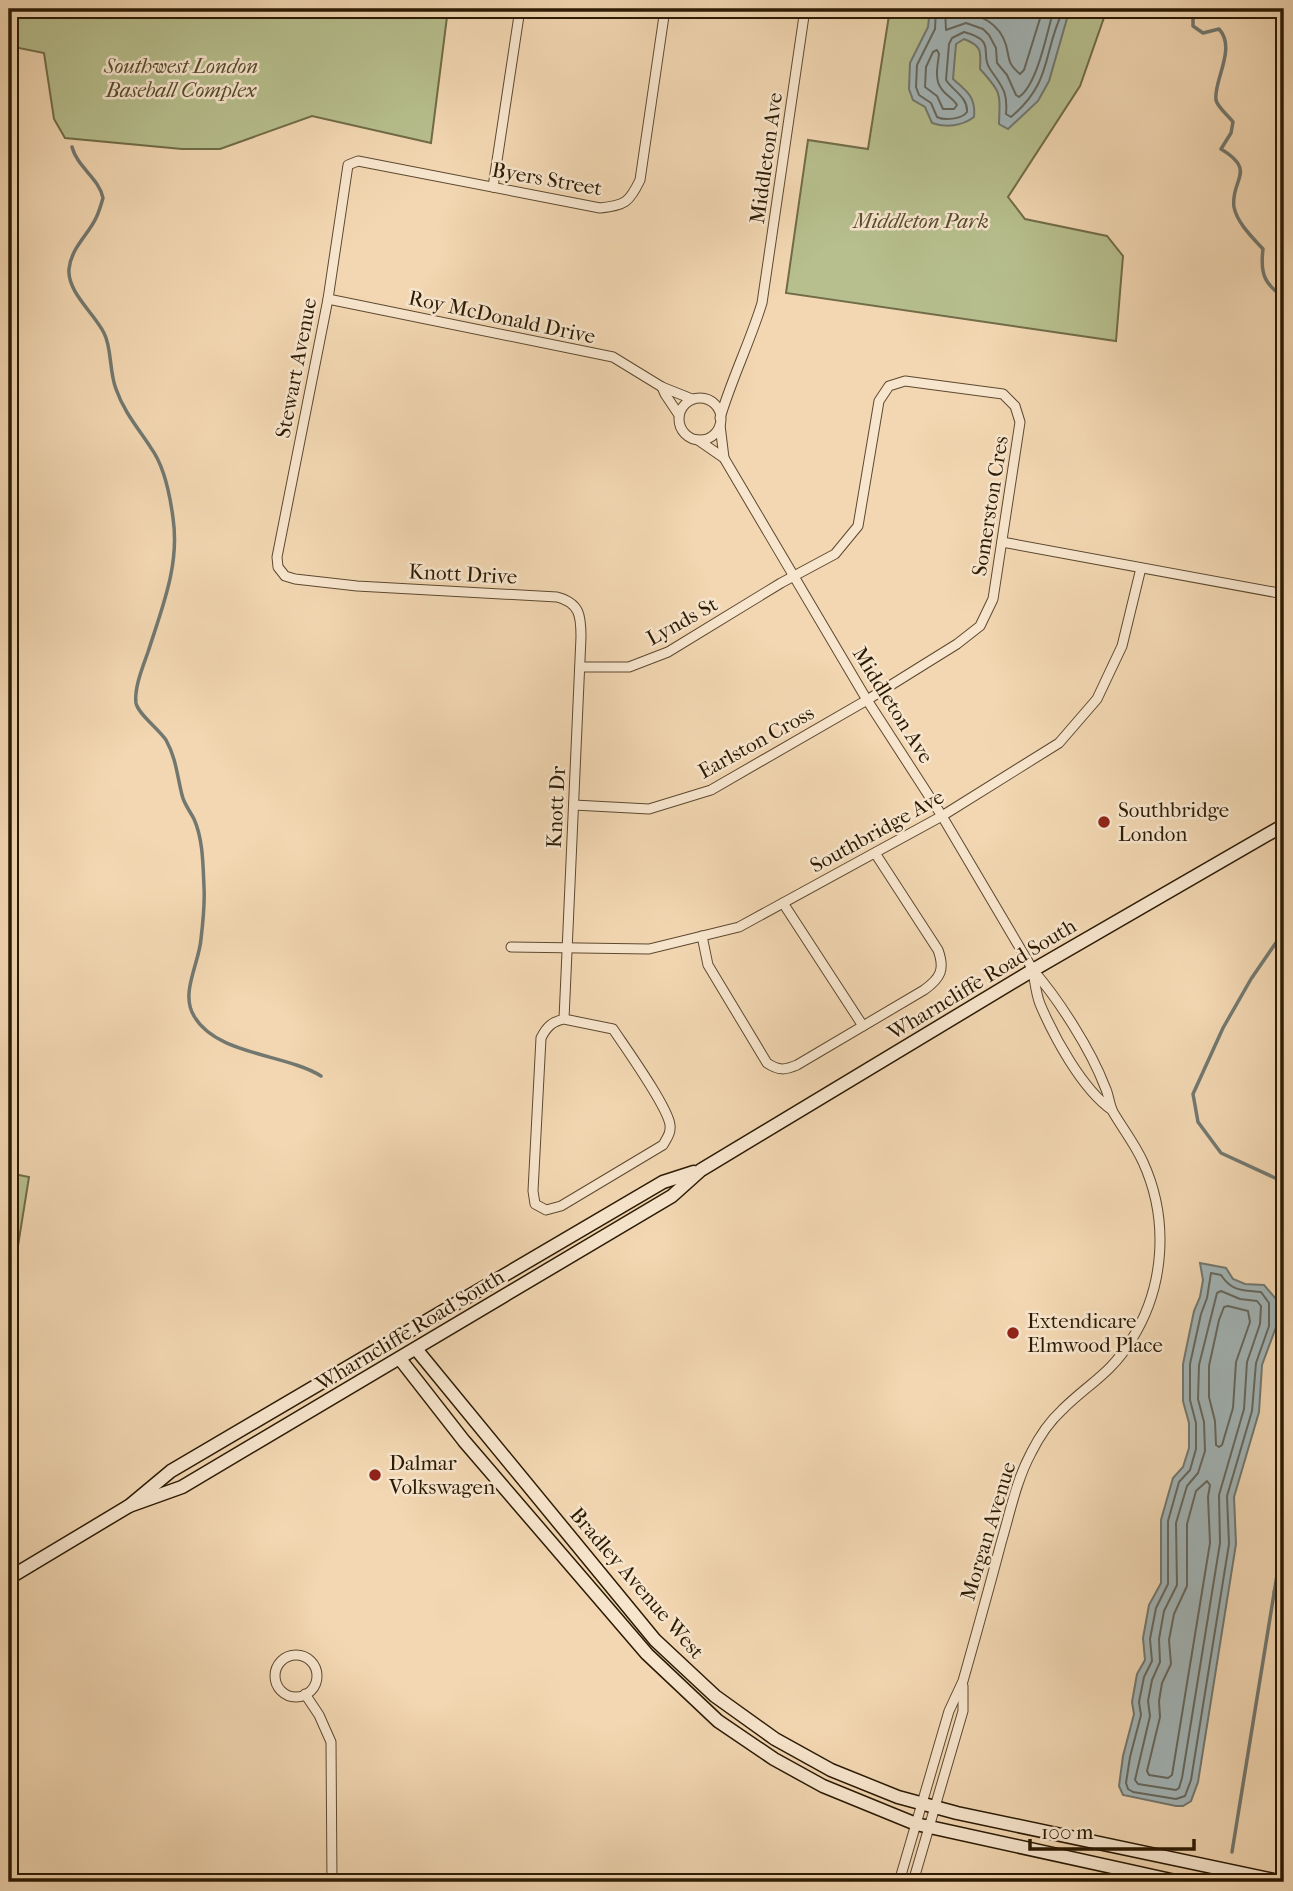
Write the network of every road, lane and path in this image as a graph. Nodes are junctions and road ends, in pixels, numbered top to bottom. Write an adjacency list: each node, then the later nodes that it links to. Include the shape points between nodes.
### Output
1 (520, 9): 5 (street)
2 (665, 9): 5 (street, Byers Street, via 640,180 631,199 600,208)
3 (805, 9): 8 (street, Middleton Ave, via 762,303)
4 (348, 165): 5 (street, Byers Street, via 358,161); 6 (street, Stewart Avenue)
5 (492, 187)
6 (328, 299): 7 (street, Roy McDonald Drive, via 613,357); 17 (street, Stewart Avenue, via 277,557)
7 (663, 387): 9 (street, Roy McDonald Drive); 11 (street)
8 (729, 391): 10 (street); 12 (street, Middleton Ave)
9 (692, 399): 10 (street); 11 (street)
10 (705, 399): 12 (street, via 716,406)
11 (679, 415): 13 (street, via 685,434)
12 (720, 422): 13 (street, via 715,433); 14 (street)
13 (698, 440): 14 (street)
14 (724, 458): 18 (street, Middleton Ave)
15 (1002, 542): 16 (street); 18 (street, Somerston Cres, via 1020,422 1015,407 1003,394 905,381 888,386 879,401 858,526 835,554); 21 (street, Somerston Cres, via 993,600 980,626)
16 (1140, 568): 19 (street); 23 (street, Southbridge Ave, via 1122,646 1097,699 1059,743)
17 (285, 576): 20 (street, Knott Drive, via 357,586 568,600 581,617)
18 (793, 576): 20 (street, Lynds St, via 668,652 629,667); 21 (street, Middleton Ave)
19 (1284, 594)
20 (580, 667): 22 (street, Knott Dr)
21 (867, 699): 22 (street, Earlston Cross, via 711,790 649,809); 23 (street, Middleton Ave)
22 (574, 805): 29 (street, Knott Dr)
23 (942, 816): 25 (street, Southbridge Ave); 30 (street, Middleton Ave)
24 (1284, 825): 30 (main road, Wharncliffe Road South)
25 (874, 853): 26 (street, Southbridge Ave); 32 (street, via 943,964 935,982)
26 (783, 903): 27 (street, Southbridge Ave, via 739,928); 32 (street)
27 (702, 936): 29 (street, Southbridge Ave, via 649,948); 32 (street, via 708,965 767,1063 776,1069 797,1065)
28 (511, 947): 29 (street, Southbridge Ave)
29 (567, 949): 31 (street, Knott Dr)
30 (1033, 970): 33 (street, Morgan Avenue, via 1052,992 1094,1064); 33 (street, Morgan Avenue, via 1039,1001 1066,1053 1097,1099); 34 (main road, Wharncliffe Road South)
31 (565, 1019): 31 (street, via 546,1028 541,1038 533,1191 535,1205 547,1210 663,1145 670,1133 662,1105 613,1029)
32 (863, 1027)
33 (1112, 1110): 40 (street, Morgan Avenue, via 1142,1160 1156,1200 1160,1243 1155,1286 1125,1351 1055,1417 1029,1456 963,1681 963,1711)
34 (701, 1170): 35 (main road, Wharncliffe Road South, via 672,1196); 37 (main road, Wharncliffe Road South, via 663,1182 396,1338 171,1471)
35 (415, 1349): 36 (main road, Wharncliffe Road South); 40 (main road, Bradley Avenue West, via 656,1640 715,1696 775,1739 831,1770)
36 (400, 1359): 37 (main road, Wharncliffe Road South, via 183,1487); 41 (main road, Bradley Avenue West, via 464,1441 647,1654 718,1721 822,1786)
37 (129, 1506): 38 (main road, Wharncliffe Road South)
38 (9, 1578)
39 (305, 1694): 39 (street, via 316,1682 314,1666 302,1656 286,1657 276,1669 277,1685 289,1696); 42 (street, via 331,1742)
40 (928, 1806): 41 (street, Morgan Avenue); 46 (main road, Bradley Avenue West)
41 (922, 1826): 43 (street, Morgan Avenue); 44 (street, Morgan Avenue); 45 (main road, Bradley Avenue West)
42 (332, 1882)
43 (899, 1882)
44 (913, 1882)
45 (1180, 1882)
46 (1283, 1882)

